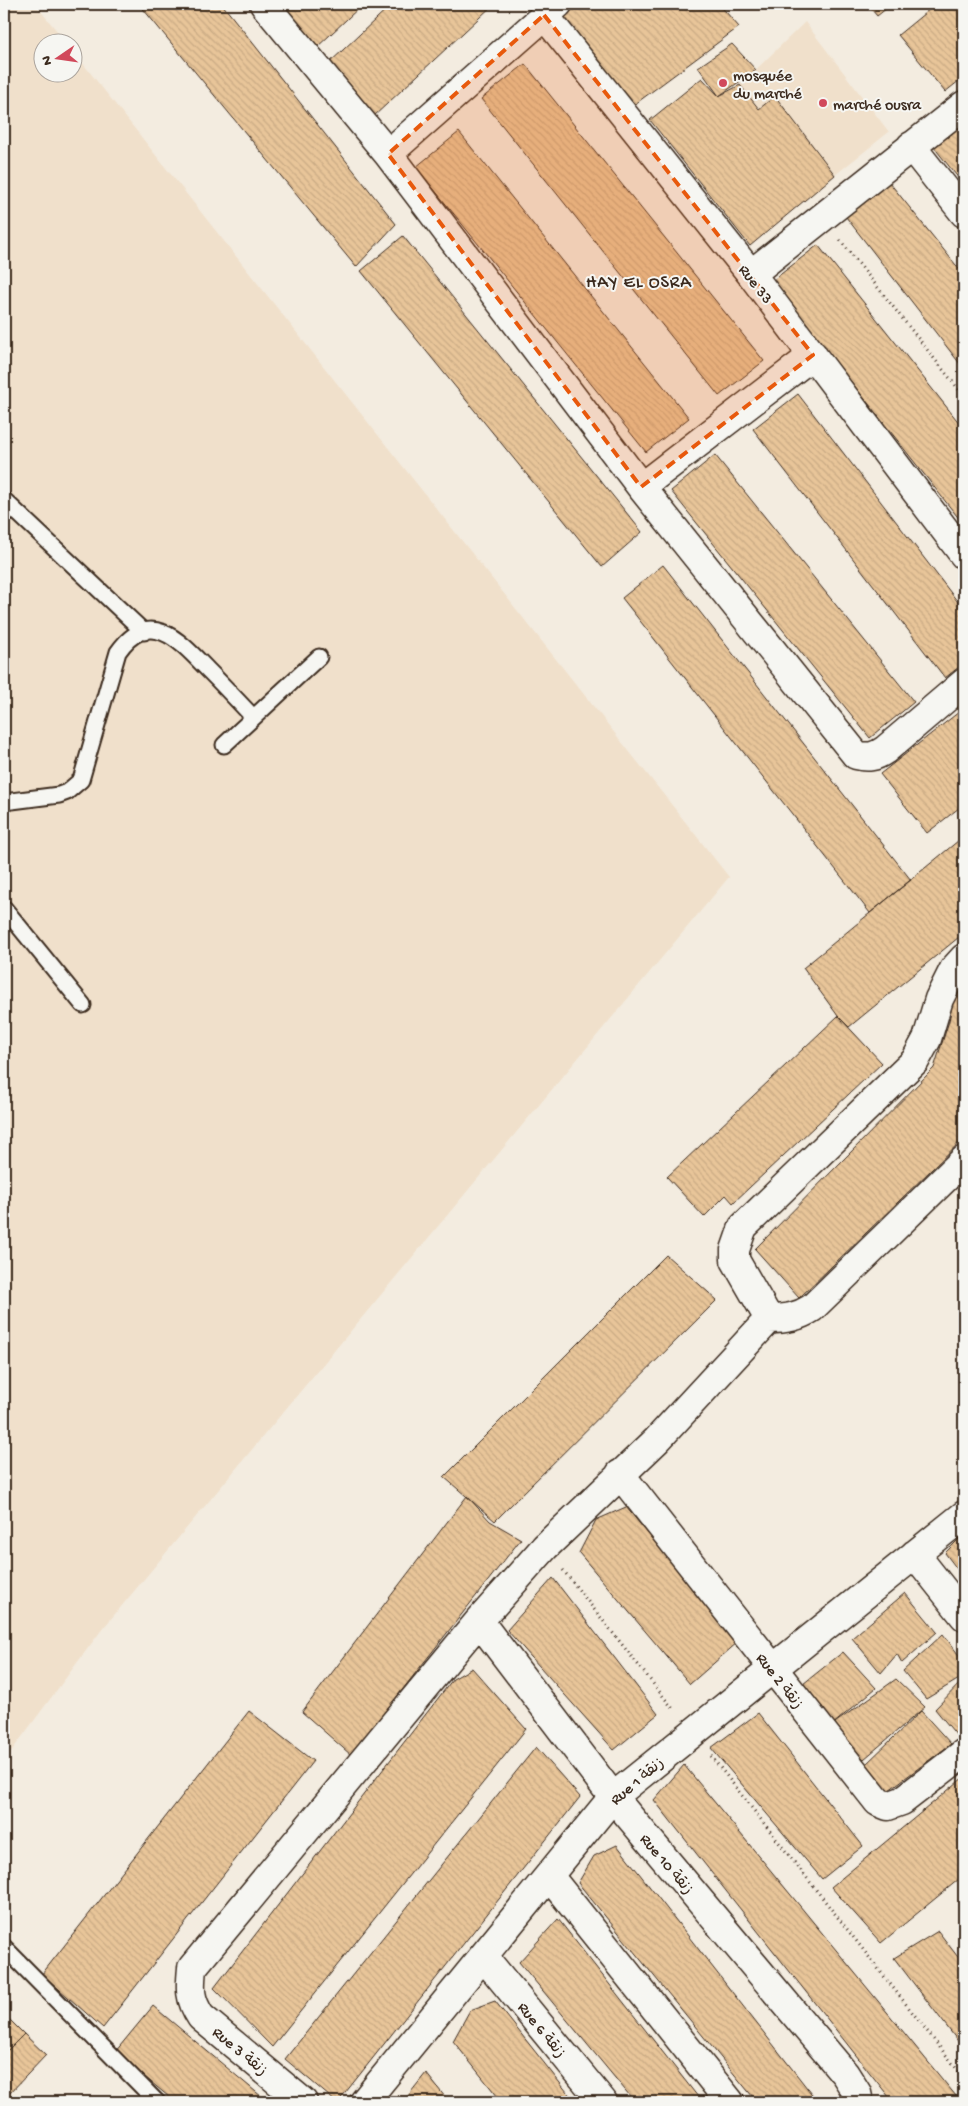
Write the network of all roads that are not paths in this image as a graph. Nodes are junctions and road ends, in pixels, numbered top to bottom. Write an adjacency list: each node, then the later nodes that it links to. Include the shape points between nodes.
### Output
1 (264, 4): 5 (street)
2 (551, 10): 5 (street); 7 (street, Rue 33)
3 (964, 106): 4 (street)
4 (911, 146): 6 (street); 7 (street)
5 (388, 154): 9 (street)
6 (964, 213)
7 (751, 274): 8 (street, Rue 33)
8 (813, 355): 9 (street); 11 (street, Rue 33)
9 (641, 487): 14 (street, via 856,755 865,758 885,750)
10 (4, 500): 12 (lane)
11 (964, 555)
12 (144, 632): 15 (lane, via 163,632 180,641); 17 (lane, via 133,636 118,652 80,780 59,795)
13 (319, 657): 15 (lane)
14 (964, 683)
15 (254, 717): 16 (lane)
16 (224, 745)
17 (4, 802)
18 (4, 908): 20 (lane)
19 (964, 958): 22 (street, via 954,969 939,999 927,1040 915,1061 743,1227 735,1260)
20 (83, 1005)
21 (961, 1172): 22 (street, via 812,1308 793,1317)
22 (769, 1318): 23 (street, via 657,1440)
23 (620, 1474): 27 (street, via 545,1547); 28 (street, Rue 2 زنقة)
24 (964, 1515): 25 (street, Rue 1 زنقة)
25 (915, 1554): 26 (street); 28 (street, Rue 1 زنقة)
26 (964, 1616)
27 (479, 1621): 30 (street, Rue 10 زنقة); 35 (street, Rue 3 زنقة, via 192,1968 192,2004 201,2017)
28 (772, 1669): 29 (street, Rue 2 زنقة, via 878,1802 888,1806 902,1801); 30 (street, Rue 1 زنقة)
29 (964, 1753)
30 (613, 1797): 31 (street, Rue 1 زنقة); 39 (street, Rue 10 زنقة, via 845,2074)
31 (549, 1876): 33 (street, Rue 1 زنقة); 38 (street)
32 (4, 1947): 34 (lane)
33 (483, 1956): 36 (street, Rue 1 زنقة); 37 (street, Rue 6 زنقة)
34 (157, 2102)
35 (303, 2102)
36 (364, 2102)
37 (603, 2102)
38 (730, 2102)
39 (859, 2102)

